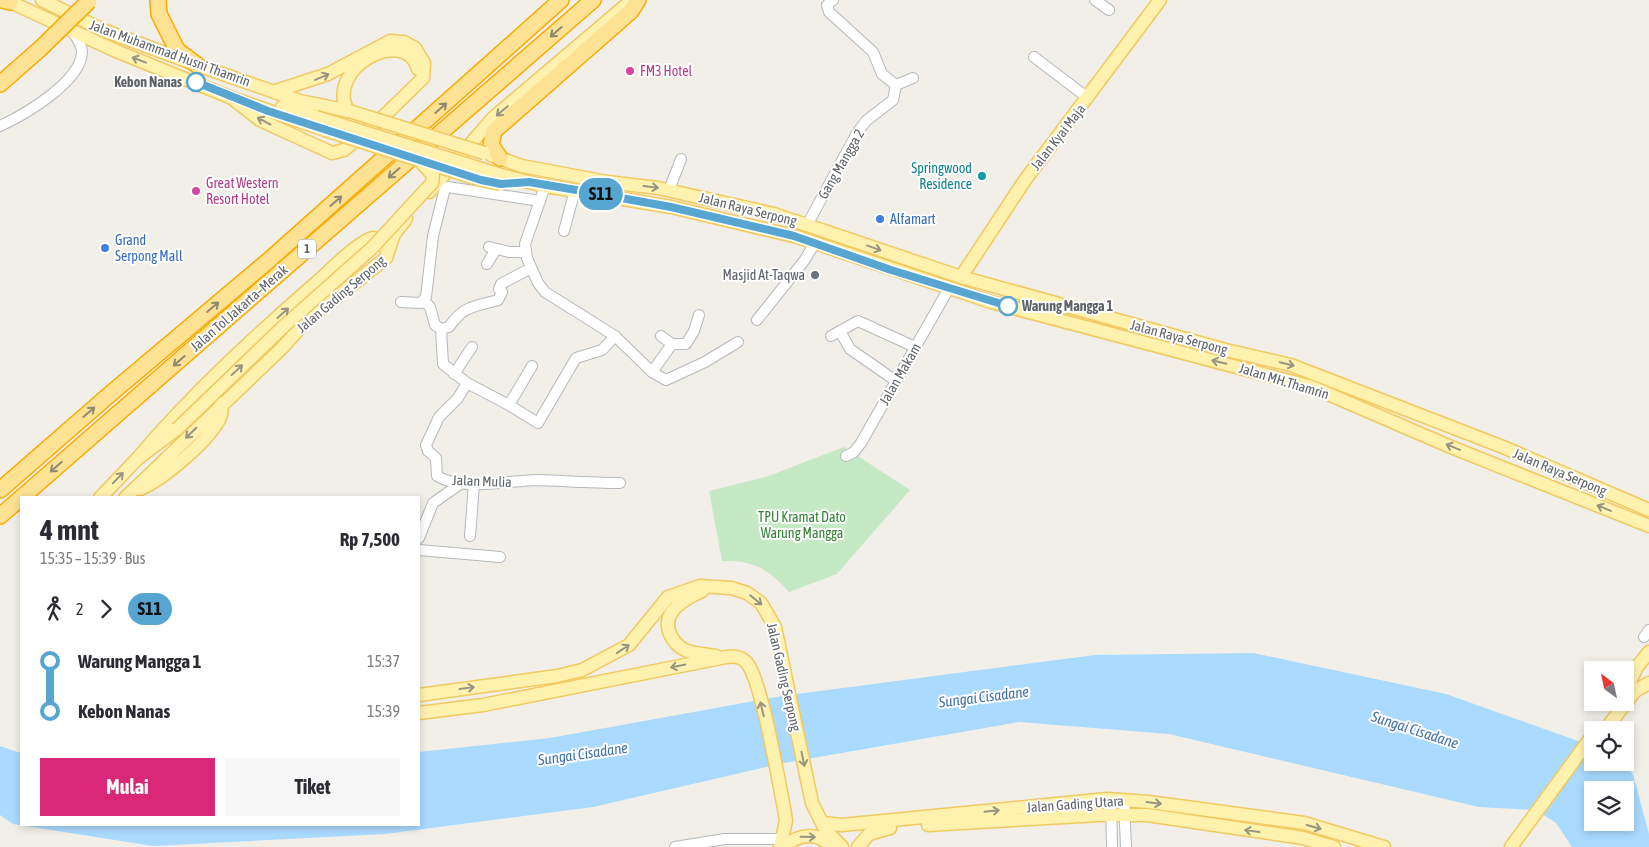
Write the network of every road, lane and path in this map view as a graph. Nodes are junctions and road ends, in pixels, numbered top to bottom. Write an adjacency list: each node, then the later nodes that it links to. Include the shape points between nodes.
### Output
1 (42, 0): 19 (main road, Jalan Muhammad Husni Thamrin, via 103,30)
2 (79, 0): 17 (highway)
3 (90, 0): 17 (highway, bridge)
4 (158, 0): 19 (highway, via 159,14 177,50)
5 (546, 0): 16 (highway)
6 (561, 0): 16 (highway, Jalan Tol Jakarta–Merak / 1)
7 (593, 0): 77 (highway, Jalan Tol Jakarta–Merak / 1, one-way to 77)
8 (632, 0): 49 (main road, Jalan Gading Serpong, one-way to 49, via 493,118 394,234 386,258)
9 (638, 0): 33 (highway, via 631,11 494,131 492,145)
10 (833, 0): 23 (street, via 827,5 829,12 873,52 882,74)
11 (1095, 0): 14 (street)
12 (1160, 0): 27 (main road, Jalan Kyai Maja)
13 (6, 1): 15 (main road, Jalan Muhammad Husni Thamrin)
14 (1109, 10)
15 (72, 31): 26 (main road, Jalan Muhammad Husni Thamrin, one-way to 15); 31 (street, via 82,52 76,68 48,97)
16 (510, 45): 76 (highway, Jalan Tol Jakarta–Merak / 1, one-way to 16, via 268,261)
17 (37, 46): 20 (highway); 22 (highway)
18 (1034, 56): 27 (street)
19 (197, 65): 25 (main road, Jalan Muhammad Husni Thamrin)
20 (0, 74)
21 (913, 78): 23 (street)
22 (0, 84)
23 (896, 85): 41 (street, Gang Mangga 2, via 892,100 866,121 857,133)
24 (416, 86): 25 (main road, one-way to 24, via 328,74 390,41 410,44 422,57 423,78); 26 (main road, one-way to 26, via 344,150 332,153 260,120); 29 (main road, via 419,72 411,56 404,51 378,52 347,78 342,96)
25 (276, 91): 30 (main road, Jalan Muhammad Husni Thamrin)
26 (232, 98): 28 (main road, Jalan Muhammad Husni Thamrin)
27 (1088, 98): 50 (main road, Jalan Kyai Maja, via 1025,180)
28 (264, 108): 30 (main road, via 276,105); 32 (main road, Jalan Muhammad Husni Thamrin, bridge)
29 (349, 111): 30 (main road, Jalan Raya Serpong); 33 (main road, Jalan Raya Serpong, bridge)
30 (323, 112): 36 (main road)
31 (0, 126)
32 (417, 158): 36 (main road, Jalan Muhammad Husni Thamrin, bridge, via 481,180); 72 (main road, Jalan Gading Serpong, one-way to 32, bridge, via 177,429 284,326 372,248 432,183 433,175)
33 (500, 158): 35 (main road, Jalan Raya Serpong)
34 (682, 158): 38 (street)
35 (549, 171): 36 (main road, Jalan Raya Serpong); 38 (main road, Jalan Raya Serpong, one-way to 38)
36 (506, 177): 37 (main road)
37 (545, 186): 39 (main road); 40 (street)
38 (670, 190): 41 (main road, Jalan Raya Serpong)
39 (581, 191): 42 (street); 44 (main road, Jalan MH.Thamrin, via 671,207)
40 (540, 201): 45 (street, via 525,244); 52 (street, via 445,188 433,236)
41 (807, 225): 43 (main road, Jalan Raya Serpong)
42 (564, 231)
43 (855, 242): 46 (main road); 50 (main road, Jalan Raya Serpong, one-way to 50)
44 (815, 243): 46 (main road, Jalan MH.Thamrin); 56 (street)
45 (526, 252): 47 (street, via 493,248); 48 (street)
46 (850, 255): 51 (main road, Jalan MH.Thamrin)
47 (487, 264)
48 (532, 268): 58 (street, via 501,284 498,300 473,305 460,313 449,328); 59 (street, via 545,292)
49 (370, 272): 72 (main road, one-way to 49, via 175,414 278,316 372,238 382,244 385,252); 79 (main road, Jalan Gading Serpong, one-way to 79, via 306,321 282,348)
50 (960, 277): 54 (main road, Jalan Raya Serpong)
51 (949, 288): 57 (main road, Jalan MH.Thamrin); 64 (street, Jalan Makam)
52 (424, 301): 53 (street); 58 (street, via 430,307 434,325)
53 (401, 302)
54 (1088, 312): 57 (main road); 81 (main road, Jalan Raya Serpong, one-way to 81, via 1324,376 1503,447)
55 (699, 314): 62 (street, via 686,344)
56 (757, 320)
57 (1082, 327): 83 (main road, Jalan MH.Thamrin, one-way to 57, via 1312,387)
58 (441, 329): 67 (street, via 442,362)
59 (615, 336): 66 (street); 70 (street, via 602,350 576,358 538,423)
60 (661, 336): 62 (street)
61 (738, 342): 66 (street, via 666,380)
62 (672, 344): 66 (street)
63 (472, 347): 67 (street)
64 (915, 347): 68 (street, Jalan Makam); 68 (street, via 860,322 836,334 850,349)
65 (532, 366): 70 (street)
66 (652, 372)
67 (454, 374): 69 (street)
68 (896, 380): 71 (street, Jalan Makam, via 861,443)
69 (467, 383): 70 (street); 73 (street, Jalan Mulia, via 458,398 439,417 426,444 436,458 437,476)
70 (509, 405)
71 (846, 456)
72 (138, 459): 78 (main road, Jalan Gading Serpong, one-way to 72)
73 (463, 482): 75 (street, Jalan Mulia); 84 (street, via 433,503)
74 (620, 483): 75 (street, Jalan Mulia, via 538,480)
75 (474, 484): 85 (street)
76 (0, 490)
77 (23, 496)
78 (102, 496)
79 (126, 496)
80 (20, 499): 82 (highway, Jalan Tol Jakarta–Merak / 1)
81 (1649, 510)
82 (1, 515)
83 (1649, 526)
84 (420, 536)
85 (470, 536)
86 (420, 550): 87 (street)
87 (500, 557)
88 (713, 586): 90 (main road, via 679,604 669,617 668,626 673,640 683,650); 94 (main road, Jalan Gading Serpong, one-way to 88, via 582,670 629,645 668,597 700,586); 102 (main road, Jalan Gading Serpong, one-way to 102, via 747,593 761,603 775,627 812,803)
89 (1649, 652): 91 (main road)
90 (726, 657): 95 (main road, one-way to 95, via 483,705); 104 (main road, Jalan Gading Serpong, one-way to 90, via 784,808 758,689 745,661 734,656)
91 (1634, 673)
92 (1649, 683): 93 (main road)
93 (1634, 691)
94 (420, 695)
95 (420, 712)
96 (1584, 747): 113 (main road)
97 (1584, 758): 114 (main road)
98 (1111, 799): 99 (main road, Jalan Gading Utara); 100 (street); 102 (main road, Jalan Gading Utara, one-way to 98)
99 (1124, 800): 101 (street); 112 (main road, Jalan Gading Utara, one-way to 112, via 1304,824)
100 (1111, 814): 101 (main road, Jalan Gading Utara); 108 (main road, Jalan Gading Utara, via 877,830); 109 (street)
101 (1125, 814): 110 (street); 111 (main road, Jalan Gading Utara, one-way to 101, via 1303,838)
102 (823, 826): 107 (main road, Jalan Gading Serpong)
103 (737, 843): 104 (street); 105 (street)
104 (783, 844): 106 (main road, one-way to 106, via 810,836 825,840)
105 (674, 847)
106 (830, 847)
107 (842, 847)
108 (858, 847)
109 (1112, 847)
110 (1126, 847)
111 (1334, 847)
112 (1384, 847)
113 (1511, 847)
114 (1519, 847)

